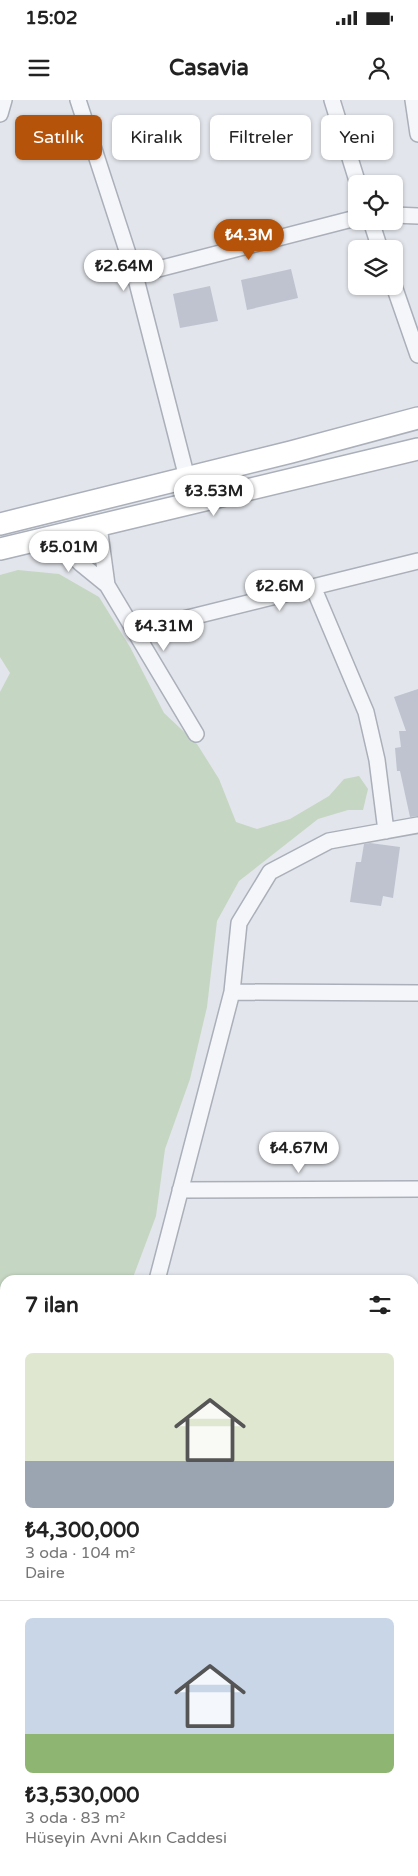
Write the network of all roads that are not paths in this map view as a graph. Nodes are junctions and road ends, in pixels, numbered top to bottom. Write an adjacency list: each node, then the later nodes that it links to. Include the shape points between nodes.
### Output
1 (4, 100): 5 (street)
2 (78, 100): 11 (street)
3 (332, 100): 7 (street)
4 (413, 100): 6 (street)
5 (0, 114)
6 (418, 134)
7 (355, 175)
8 (403, 215): 9 (street)
9 (418, 216)
10 (348, 220): 11 (street)
11 (135, 275): 16 (street)
12 (397, 295): 13 (street)
13 (418, 355)
14 (418, 418): 16 (main road)
15 (418, 449): 18 (main road)
16 (187, 478): 17 (main road)
17 (0, 524)
18 (99, 526): 19 (main road); 22 (street)
19 (55, 536): 20 (main road); 22 (street)
20 (0, 550)
21 (418, 561): 23 (street)
22 (107, 585): 24 (street)
23 (314, 589): 24 (street); 27 (street, via 366,712 377,760)
24 (135, 631): 25 (street)
25 (196, 734)
26 (418, 825): 27 (street)
27 (386, 831): 28 (street, via 328,841 270,872 239,923)
28 (232, 992): 29 (street); 31 (street)
29 (418, 993)
30 (418, 1189): 31 (street)
31 (180, 1190): 32 (street)
32 (158, 1275)

